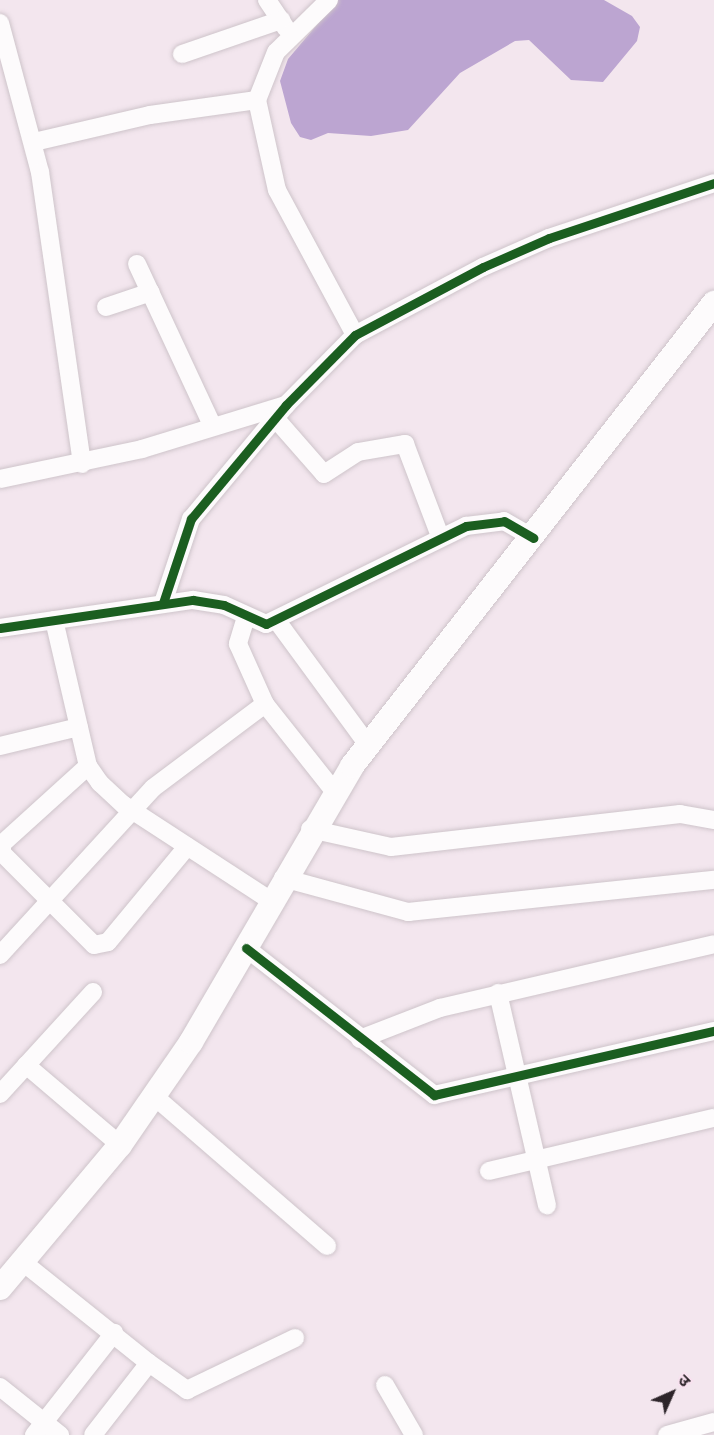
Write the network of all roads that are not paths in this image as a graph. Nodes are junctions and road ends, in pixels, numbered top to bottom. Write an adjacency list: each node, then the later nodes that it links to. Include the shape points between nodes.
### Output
1 (267, 0): 4 (street)
2 (329, 0): 4 (street)
3 (0, 23): 7 (street)
4 (286, 27): 5 (street); 6 (street)
5 (182, 54)
6 (257, 100): 7 (street, via 150,115); 13 (street, via 278,190)
7 (34, 142): 16 (street, via 61,287)
8 (714, 183): 13 (street, via 549,238 483,267)
9 (137, 264): 10 (street)
10 (151, 292): 12 (street); 15 (street)
11 (714, 303): 19 (main road)
12 (106, 308)
13 (355, 335): 14 (street)
14 (281, 412): 15 (street); 18 (street, via 324,474 358,452 405,444); 20 (street, via 191,519)
15 (212, 425): 16 (street)
16 (82, 464): 17 (street)
17 (1, 473)
18 (440, 536): 19 (street, via 504,521); 23 (street, via 313,597)
19 (533, 538): 27 (main road)
20 (163, 603): 21 (street, via 211,601); 22 (street)
21 (246, 617): 23 (street); 25 (street, via 238,644)
22 (54, 620): 24 (street); 26 (street)
23 (277, 621): 27 (street)
24 (0, 628)
25 (265, 704): 30 (street); 31 (street, via 187,758)
26 (78, 727): 28 (street); 29 (street)
27 (368, 745): 30 (main road)
28 (0, 746)
29 (88, 766): 31 (street); 35 (street, via 3,844)
30 (334, 791): 33 (main road)
31 (134, 811): 34 (street); 39 (street)
32 (714, 820): 33 (street, via 680,814 391,847)
33 (310, 829): 36 (main road)
34 (187, 847): 38 (street); 39 (street, via 102,946)
35 (1, 852): 39 (street)
36 (283, 878): 37 (street, via 408,912); 38 (main road)
37 (714, 880)
38 (270, 900): 41 (main road)
39 (50, 903): 42 (street)
40 (714, 944): 44 (street)
41 (246, 948): 46 (street); 50 (main road)
42 (0, 955)
43 (93, 992): 47 (street)
44 (498, 993): 46 (street, via 440,1008); 48 (street)
45 (714, 1031): 48 (street)
46 (360, 1039): 48 (street, via 434,1095)
47 (26, 1065): 49 (street); 52 (street)
48 (515, 1076): 53 (street)
49 (0, 1094)
50 (154, 1096): 52 (main road); 56 (street)
51 (714, 1118): 53 (street)
52 (120, 1145): 57 (main road)
53 (536, 1159): 54 (street); 55 (street)
54 (489, 1171)
55 (547, 1205)
56 (327, 1246)
57 (24, 1263): 58 (main road); 59 (street)
58 (0, 1288)
59 (114, 1333): 61 (street); 65 (street)
60 (295, 1338): 61 (street, via 187,1390)
61 (149, 1363): 67 (street)
62 (385, 1385): 68 (street)
63 (0, 1387): 65 (street)
64 (714, 1422): 69 (street)
65 (39, 1428): 66 (street)
66 (60, 1435)
67 (93, 1435)
68 (414, 1435)
69 (667, 1435)

